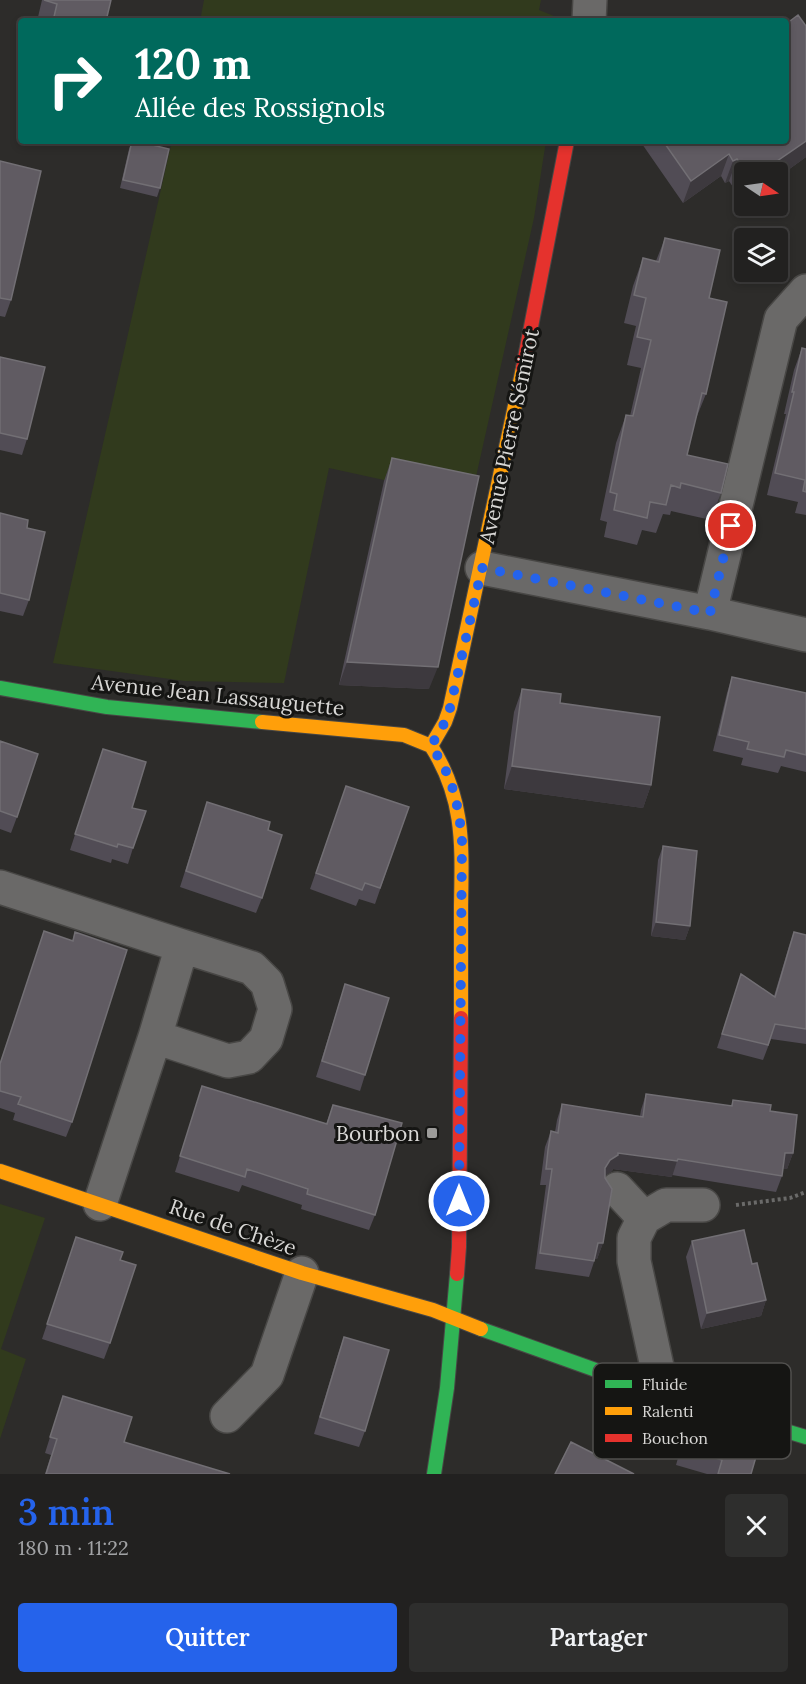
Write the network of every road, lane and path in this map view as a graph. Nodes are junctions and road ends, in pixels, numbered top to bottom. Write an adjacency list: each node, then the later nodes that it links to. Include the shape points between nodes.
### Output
1 (590, 0): 2 (street)
2 (589, 18)
3 (566, 144): 5 (street, Avenue Pierre Sémirot)
4 (806, 291): 6 (street, via 781,319)
5 (482, 568): 6 (street); 9 (street, Avenue Pierre Sémirot, via 450,708)
6 (710, 613): 7 (street)
7 (806, 635)
8 (0, 688): 9 (street, Avenue Jean Lassauguette, via 107,707 404,735)
9 (431, 746): 20 (street, via 456,794 462,837 459,1247)
10 (0, 888): 11 (street)
11 (182, 946): 12 (street); 12 (street, via 252,968 267,983 275,1009 266,1039 249,1057 228,1061)
12 (155, 1037): 16 (street)
13 (0, 1171): 16 (street, Rue de Chèze)
14 (617, 1189): 18 (street)
15 (806, 1192): 17 (path, via 745,1205)
16 (100, 1204): 19 (street, Rue de Chèze)
17 (703, 1205): 18 (street, via 666,1205)
18 (644, 1218): 21 (street, via 634,1238 634,1261)
19 (302, 1273): 20 (street, Rue de Chèze); 23 (street, via 267,1374)
20 (454, 1318): 22 (street, Rue de Chèze); 26 (street)
21 (656, 1363)
22 (593, 1370)
23 (227, 1416)
24 (791, 1432): 25 (street, Rue de Chèze)
25 (806, 1437)
26 (435, 1474)

